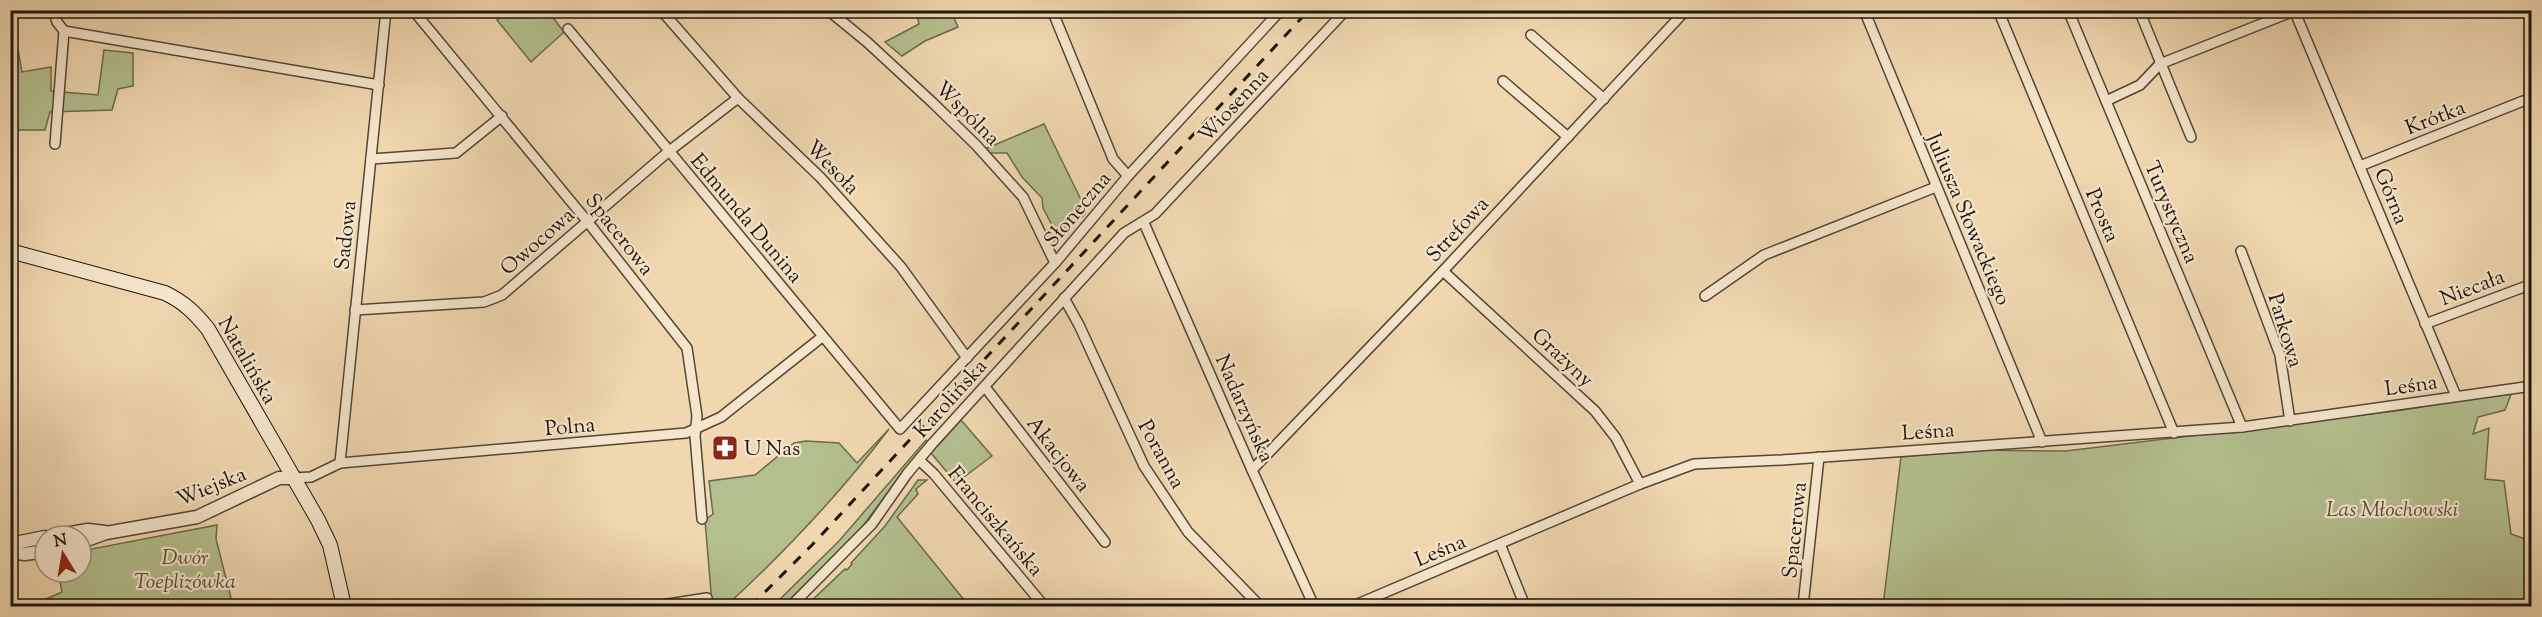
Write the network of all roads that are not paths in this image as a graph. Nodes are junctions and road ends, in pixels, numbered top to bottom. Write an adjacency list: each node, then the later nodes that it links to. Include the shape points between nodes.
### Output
1 (53, 10): 16 (street)
2 (386, 10): 20 (street, Sadowa)
3 (413, 10): 25 (street, Spacerowa)
4 (661, 10): 21 (street, Wesoła)
5 (828, 10): 38 (street, Wspólna, via 933,103 1015,188)
6 (1052, 10): 32 (street, via 1113,159)
7 (1281, 10): 32 (street, Słoneczna)
8 (1346, 10): 35 (street, Wiosenna)
9 (1686, 10): 22 (street, Strefowa)
10 (1864, 10): 33 (street, Juliusza Słowackiego)
11 (1998, 10): 54 (street, Prosta)
12 (2068, 10): 23 (street, Turystyczna)
13 (2139, 10): 18 (street)
14 (2294, 11): 18 (street); 31 (street, Górna)
15 (568, 29): 29 (street, Edmunda Dunina)
16 (64, 31): 20 (street); 28 (street)
17 (1531, 35): 22 (street)
18 (2160, 64): 23 (street, via 2140,85); 27 (street)
19 (1503, 81): 26 (street)
20 (379, 85): 30 (street, Sadowa)
21 (738, 98): 29 (street, Owocowa); 46 (street, Wesoła, via 821,178 901,267)
22 (1604, 99): 26 (street, Strefowa)
23 (2106, 101): 51 (street, Turystyczna)
24 (2523, 101): 31 (street, Krótka)
25 (502, 116): 30 (street, via 456,153); 34 (street, Spacerowa)
26 (1568, 137): 39 (street, Strefowa)
27 (2191, 137)
28 (55, 144)
29 (669, 152): 34 (street, Owocowa); 45 (street, Edmunda Dunina)
30 (371, 159): 43 (street, Sadowa)
31 (2360, 166): 44 (street, Górna)
32 (1128, 176): 38 (street, Słoneczna)
33 (1936, 187): 41 (street, via 1764,255); 55 (street, Juliusza Słowackiego)
34 (587, 221): 43 (street, Owocowa, via 502,296 484,302); 53 (street, Spacerowa, via 687,348)
35 (1144, 223): 42 (street, Karolińska, via 1124,233); 59 (street, Nadarzyńska)
36 (10, 251): 60 (main road, Natalińska, via 180,300 208,329)
37 (2241, 251): 50 (street, Parkowa, via 2280,355)
38 (1055, 263): 46 (street, Słoneczna)
39 (1443, 271): 59 (street, Strefowa); 61 (street, Grażyny, via 1595,411 1616,438)
40 (2532, 284): 44 (street, Niecała)
41 (1705, 296)
42 (1064, 298): 48 (street, Karolińska); 77 (street, Poranna, via 1144,466 1188,532)
43 (355, 310): 58 (street, Sadowa)
44 (2425, 324): 49 (street, Górna)
45 (822, 337): 52 (street, Edmunda Dunina); 53 (street, Polna, via 721,417)
46 (967, 358): 52 (street, Słoneczna)
47 (2532, 386): 49 (street, Leśna)
48 (985, 387): 57 (street, Karolińska); 67 (street, Akacjowa)
49 (2456, 396): 50 (street, Leśna)
50 (2290, 421): 51 (street, Leśna)
51 (2242, 427): 54 (street, Leśna)
52 (900, 429)
53 (697, 430): 58 (street, Polna); 62 (street, Spacerowa)
54 (2174, 433): 55 (street, Leśna)
55 (2042, 442): 56 (street, Leśna)
56 (1819, 457): 61 (street, Leśna, via 1694,464); 81 (street, Spacerowa)
57 (919, 460): 75 (street, Karolińska, via 872,524); 76 (street, Franciszkańska)
58 (339, 463): 60 (street, Polna, via 311,477)
59 (1252, 470): 78 (street, Nadarzyńska)
60 (293, 478): 64 (street, Wiejska, via 281,477 197,517); 73 (main road, Natalińska, via 330,545)
61 (1640, 484): 69 (street, Leśna)
62 (702, 519)
63 (93, 531): 64 (street, Wiejska)
64 (106, 532): 65 (street, Wiejska)
65 (93, 537)
66 (33, 539): 68 (street)
67 (1105, 542)
68 (10, 544)
69 (1500, 544): 79 (street, Leśna); 80 (street)
70 (10, 552): 71 (street)
71 (33, 553)
72 (707, 598): 74 (street)
73 (344, 606)
74 (655, 606)
75 (791, 606)
76 (1044, 606)
77 (1260, 606)
78 (1314, 606)
79 (1353, 606)
80 (1525, 606)
81 (1803, 606)

